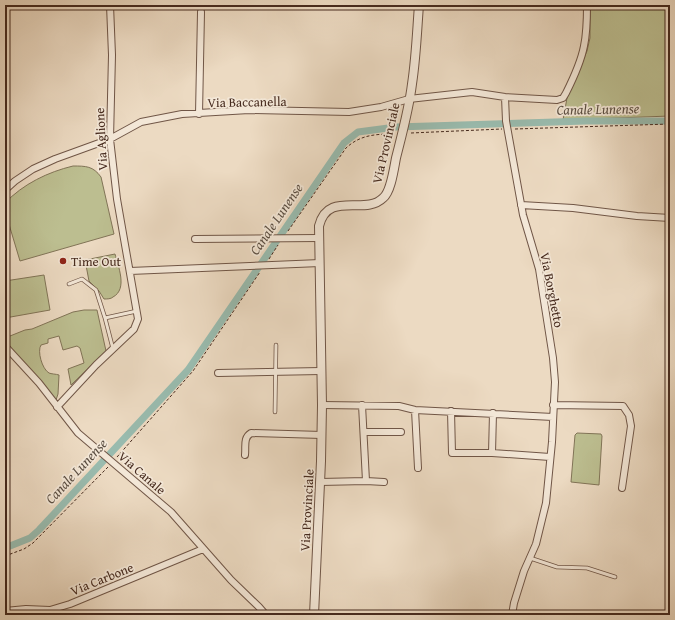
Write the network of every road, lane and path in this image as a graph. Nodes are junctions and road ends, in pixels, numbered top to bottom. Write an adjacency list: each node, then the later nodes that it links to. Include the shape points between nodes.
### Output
1 (110, 5): 11 (street, Via Aglione)
2 (419, 5): 6 (street, Via Provinciale)
3 (587, 5): 5 (street, via 584,46 565,96 554,100)
4 (200, 12): 7 (street)
5 (505, 97): 6 (street, Via Baccanella, via 472,92); 9 (street, Via Borghetto)
6 (409, 99): 7 (street, Via Baccanella, via 349,112 250,110); 10 (street, Via Provinciale)
7 (200, 114): 11 (street, Via Baccanella, via 182,114 141,122)
8 (670, 124): 9 (path)
9 (507, 129): 10 (path); 13 (street, Via Borghetto)
10 (403, 130): 15 (path, via 364,136 346,148); 16 (street, Via Provinciale, via 384,198 374,203 340,206 325,212 319,226)
11 (110, 139): 12 (street, Via Baccanella, via 33,169); 20 (street, Via Aglione, via 117,199)
12 (5, 190)
13 (521, 205): 14 (street); 32 (street, Via Borghetto, via 540,276 553,358)
14 (670, 218)
15 (283, 238): 16 (street); 17 (street); 19 (path)
16 (319, 238): 18 (street, Via Provinciale)
17 (195, 239)
18 (320, 263): 19 (street); 27 (street, Via Provinciale)
19 (263, 266): 20 (street); 45 (path, via 193,371)
20 (130, 271): 22 (street, Via Aglione)
21 (69, 284): 23 (lane, via 82,279 96,290)
22 (137, 311): 23 (lane); 26 (street, Via Aglione, via 138,319 134,329)
23 (105, 318): 26 (lane)
24 (276, 345): 28 (lane)
25 (5, 346): 33 (street, Via Canale)
26 (113, 349): 33 (street, Via Aglione)
27 (321, 371): 28 (street); 30 (street, Via Provinciale)
28 (276, 372): 29 (street); 36 (lane)
29 (218, 373)
30 (322, 405): 31 (street); 41 (street, Via Provinciale)
31 (362, 405): 34 (street, via 399,406); 39 (street)
32 (553, 405): 38 (street, Via Borghetto); 50 (street, via 623,406 631,426)
33 (57, 407): 45 (street, Via Canale, via 78,433)
34 (415, 410): 35 (street); 46 (street)
35 (451, 411): 37 (street); 42 (street, via 452,452)
36 (275, 412)
37 (493, 413): 38 (street); 42 (street)
38 (553, 417): 44 (street, Via Borghetto)
39 (364, 432): 40 (street); 47 (street)
40 (402, 432)
41 (322, 434): 43 (street, via 251,433 246,439); 48 (street, Via Provinciale)
42 (492, 453): 44 (street)
43 (246, 455)
44 (550, 457): 53 (street, Via Borghetto, via 546,503)
45 (112, 461): 51 (street, Via Canale, via 171,512); 52 (path, via 33,543)
46 (418, 468)
47 (366, 481): 48 (street); 49 (street)
48 (320, 482): 57 (street, Via Provinciale)
49 (384, 482)
50 (622, 488)
51 (203, 549): 55 (street, Via Carbone, via 70,604 50,610 26,609); 56 (street, Via Canale)
52 (5, 556)
53 (530, 558): 54 (lane, via 557,567 587,568); 58 (street, Via Borghetto)
54 (614, 577)
55 (6, 612)
56 (266, 615)
57 (314, 615)
58 (512, 615)

